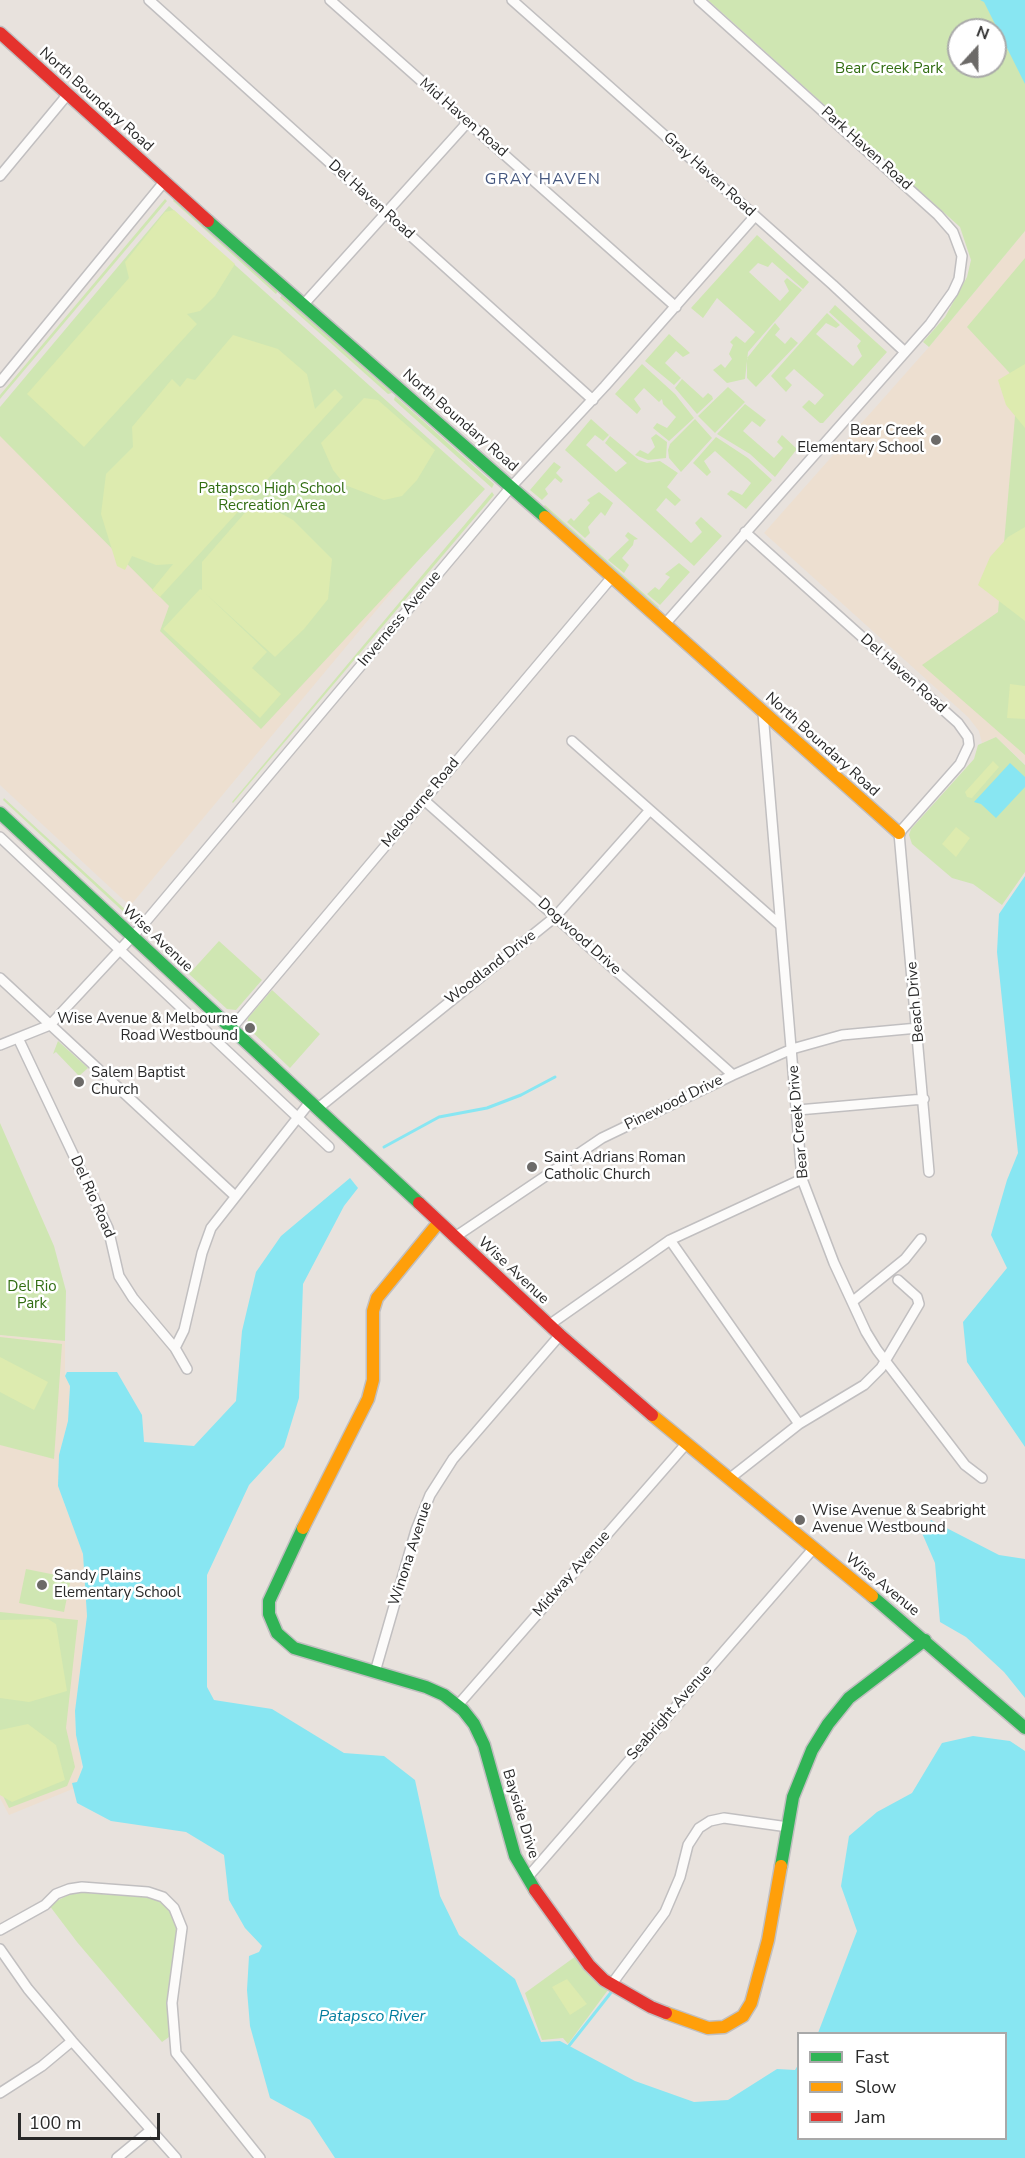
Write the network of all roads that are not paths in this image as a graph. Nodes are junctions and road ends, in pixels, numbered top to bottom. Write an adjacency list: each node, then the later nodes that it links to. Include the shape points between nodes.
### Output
1 (149, 0): 10 (street, Del Haven Road)
2 (330, 0): 7 (street, Mid Haven Road)
3 (512, 0): 11 (street, Gray Haven Road)
4 (699, 0): 14 (street, Park Haven Road, via 899,178 953,232 962,256 954,292)
5 (0, 33): 6 (street, North Boundary Road)
6 (68, 94): 8 (street); 9 (street, North Boundary Road)
7 (467, 123): 10 (street); 13 (street, Mid Haven Road)
8 (0, 176)
9 (164, 182): 12 (street, North Boundary Road); 15 (street)
10 (386, 213): 12 (street); 16 (street, Del Haven Road)
11 (755, 216): 13 (street, Inverness Avenue); 14 (street, Gray Haven Road)
12 (304, 304): 17 (street, North Boundary Road)
13 (676, 307): 16 (street, Inverness Avenue)
14 (905, 352): 18 (street)
15 (0, 382)
16 (593, 400): 17 (street, Inverness Avenue)
17 (511, 487): 19 (street, North Boundary Road); 30 (street, Inverness Avenue)
18 (745, 532): 20 (street); 26 (street, Del Haven Road, via 965,731 969,746 960,764)
19 (612, 577): 20 (street, North Boundary Road); 23 (street, Melbourne Road)
20 (665, 624): 21 (street, North Boundary Road)
21 (763, 713): 26 (street, North Boundary Road); 29 (street, Bear Creek Drive)
22 (572, 741): 24 (street)
23 (424, 800): 28 (street, Dogwood Drive); 35 (street, Melbourne Road)
24 (650, 810): 28 (street, Woodland Drive); 29 (street)
25 (0, 813): 30 (street, Wise Avenue)
26 (898, 833): 34 (street, Beach Drive)
27 (0, 837): 31 (street)
28 (555, 917): 39 (street, Dogwood Drive); 41 (street, Woodland Drive)
29 (780, 925): 38 (street, Bear Creek Drive)
30 (133, 937): 31 (street, Inverness Avenue); 35 (street, Wise Avenue)
31 (120, 950): 33 (street, Inverness Avenue); 43 (street)
32 (0, 978): 33 (street)
33 (50, 1025): 36 (street); 47 (street)
34 (918, 1028): 38 (street, Pinewood Drive, via 842,1035); 40 (street, Beach Drive)
35 (231, 1029): 41 (street, Wise Avenue)
36 (18, 1038): 37 (street); 56 (street, Del Rio Road, via 108,1228 119,1276)
37 (0, 1045)
38 (792, 1049): 39 (street, Pinewood Drive); 42 (street, Bear Creek Drive)
39 (733, 1075): 49 (street, Pinewood Drive, via 602,1138)
40 (924, 1099): 42 (street); 45 (street, Beach Drive)
41 (313, 1105): 43 (street, Woodland Drive); 48 (street, Wise Avenue)
42 (798, 1110): 46 (street, Bear Creek Drive)
43 (297, 1117): 44 (street); 47 (street, Woodland Drive)
44 (329, 1147)
45 (929, 1172)
46 (802, 1179): 51 (street); 53 (street, Bear Creek Drive)
47 (234, 1196): 56 (street, Woodland Drive, via 204,1243 184,1330)
48 (439, 1222): 49 (street, Wise Avenue); 65 (street, Bayside Drive, via 377,1298 372,1319 373,1380 368,1400 269,1601 273,1627 288,1644)
49 (454, 1237): 54 (street, Wise Avenue)
50 (921, 1239): 53 (street, via 905,1259)
51 (670, 1240): 54 (street); 59 (street)
52 (898, 1280): 57 (street, via 917,1297 919,1305)
53 (852, 1302): 57 (street, Bear Creek Drive)
54 (549, 1324): 55 (street, Wise Avenue)
55 (560, 1335): 60 (street, Wise Avenue); 65 (street, Winona Avenue, via 436,1484 420,1518)
56 (176, 1348): 58 (street, Del Rio Road)
57 (886, 1361): 59 (street, via 854,1392); 61 (street, Bear Creek Drive, via 966,1465)
58 (187, 1369)
59 (799, 1424): 62 (street)
60 (686, 1444): 62 (street, Wise Avenue); 66 (street, Midway Avenue)
61 (982, 1478)
62 (729, 1479): 63 (street, Wise Avenue)
63 (813, 1549): 64 (street, Wise Avenue); 69 (street, Seabright Avenue)
64 (926, 1640): 67 (street, Wise Avenue); 68 (street, Bayside Drive, via 849,1698 828,1724 802,1771)
65 (375, 1672): 66 (street, Bayside Drive, via 437,1691)
66 (458, 1705): 69 (street, Bayside Drive, via 480,1735 515,1856)
67 (1025, 1728)
68 (788, 1827): 72 (street, via 724,1818 699,1828 688,1845 680,1877 664,1912); 72 (street, Bayside Drive, via 768,1940 751,2003 743,2016 724,2028 708,2028 651,2007)
69 (527, 1878): 72 (street, Bayside Drive, via 589,1965)
70 (0, 1930): 78 (street, via 69,1889 148,1892 163,1897 174,1908 182,1928 172,2003 176,2053)
71 (1, 1953): 73 (street)
72 (610, 1985)
73 (72, 2041): 74 (street); 75 (street)
74 (0, 2093)
75 (151, 2130): 76 (street); 77 (street)
76 (117, 2158)
77 (177, 2158)
78 (260, 2158)

